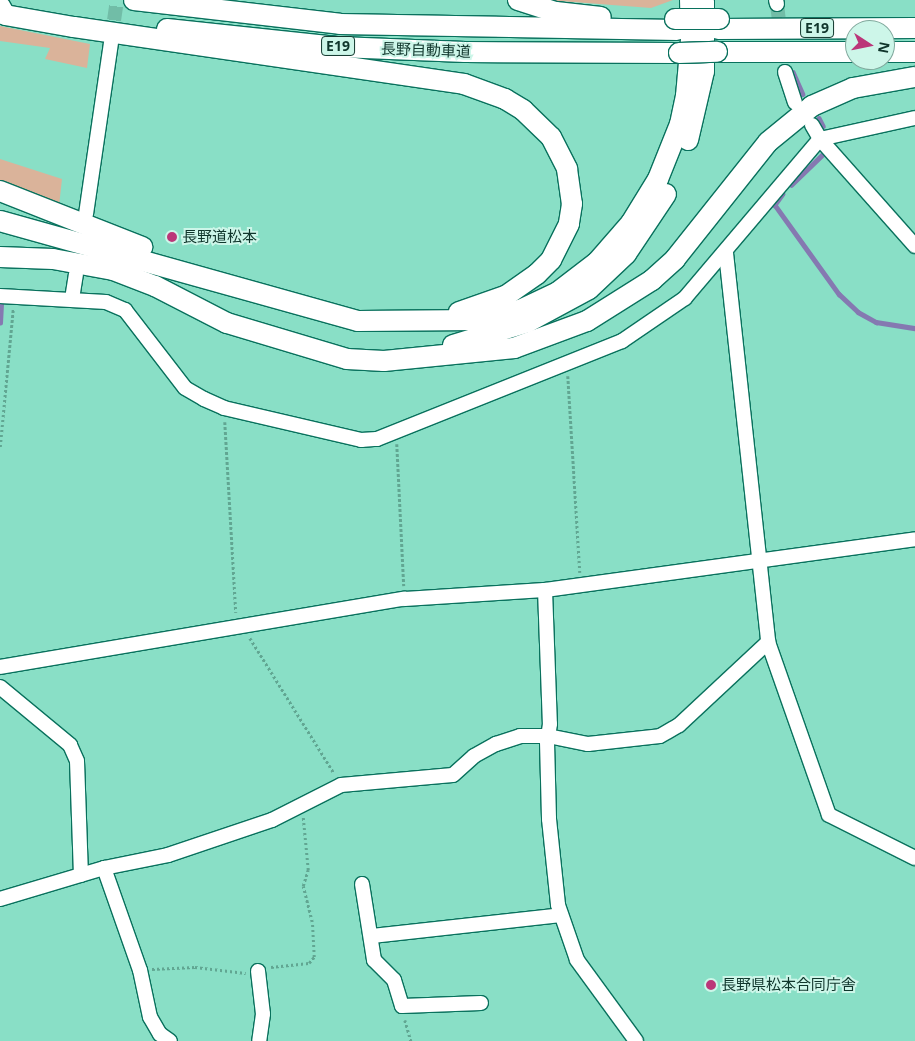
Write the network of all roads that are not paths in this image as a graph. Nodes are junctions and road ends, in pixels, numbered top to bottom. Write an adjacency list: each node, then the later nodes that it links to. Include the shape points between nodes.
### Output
1 (134, 0): 7 (highway, 長野自動車道 / E19, via 340,24)
2 (518, 0): 7 (highway, via 575,15)
3 (690, 0): 31 (highway, via 689,72 680,124 658,179 615,243 580,277 558,292 520,310 478,320)
4 (704, 0): 32 (highway, via 704,71 693,127 672,184 626,254 588,289 549,313 507,330)
5 (0, 2): 10 (highway, 長野自動車道 / E19, bridge, via 157,28 339,47 465,52)
6 (0, 6): 31 (highway, via 5,15 74,27 464,84 505,99 539,123 560,152 571,187 569,224 552,260 521,286 486,304 442,316)
7 (676, 24): 8 (highway, 長野自動車道 / E19)
8 (915, 26)
9 (111, 42): 20 (street)
10 (845, 52)
11 (895, 52): 12 (highway)
12 (915, 52)
13 (785, 72): 15 (street)
14 (915, 76): 32 (highway, via 853,88 812,106 788,123 762,149 675,259 611,309 560,333 514,348)
15 (795, 102)
16 (915, 118): 18 (street)
17 (812, 125): 18 (street)
18 (820, 140): 22 (street); 23 (street)
19 (0, 191): 28 (highway)
20 (86, 214)
21 (0, 222): 28 (highway)
22 (915, 246)
23 (726, 253): 30 (street, via 685,298 622,341 377,439 361,440 224,408 185,388 125,310 106,302); 34 (street)
24 (0, 257): 25 (highway)
25 (53, 259): 26 (highway); 32 (highway, via 128,275 227,323 347,359)
26 (0, 264)
27 (76, 274): 30 (street)
28 (238, 286): 31 (highway, via 358,321)
29 (0, 296): 30 (street)
30 (72, 299)
31 (388, 323)
32 (402, 359)
33 (915, 539): 34 (street)
34 (759, 559): 35 (street); 36 (street)
35 (545, 590): 37 (street, via 404,598); 39 (street)
36 (768, 642): 39 (street, via 679,725 660,736 588,744); 40 (street, via 830,815)
37 (0, 667)
38 (0, 687): 42 (street, via 70,745 77,761)
39 (548, 736): 41 (street, via 520,736 496,744 474,756 453,775 341,785 272,820 168,854); 45 (street, via 549,819)
40 (915, 858)
41 (104, 868): 42 (street); 49 (street, via 140,970 150,1017 160,1034)
42 (81, 875): 44 (street)
43 (362, 884): 46 (street)
44 (0, 899)
45 (561, 915): 46 (street); 51 (street, via 578,960)
46 (372, 936): 48 (street, via 374,960 394,980 402,1006)
47 (258, 970): 50 (street, via 263,1014)
48 (481, 1003)
49 (170, 1041)
50 (259, 1041)
51 (636, 1041)

